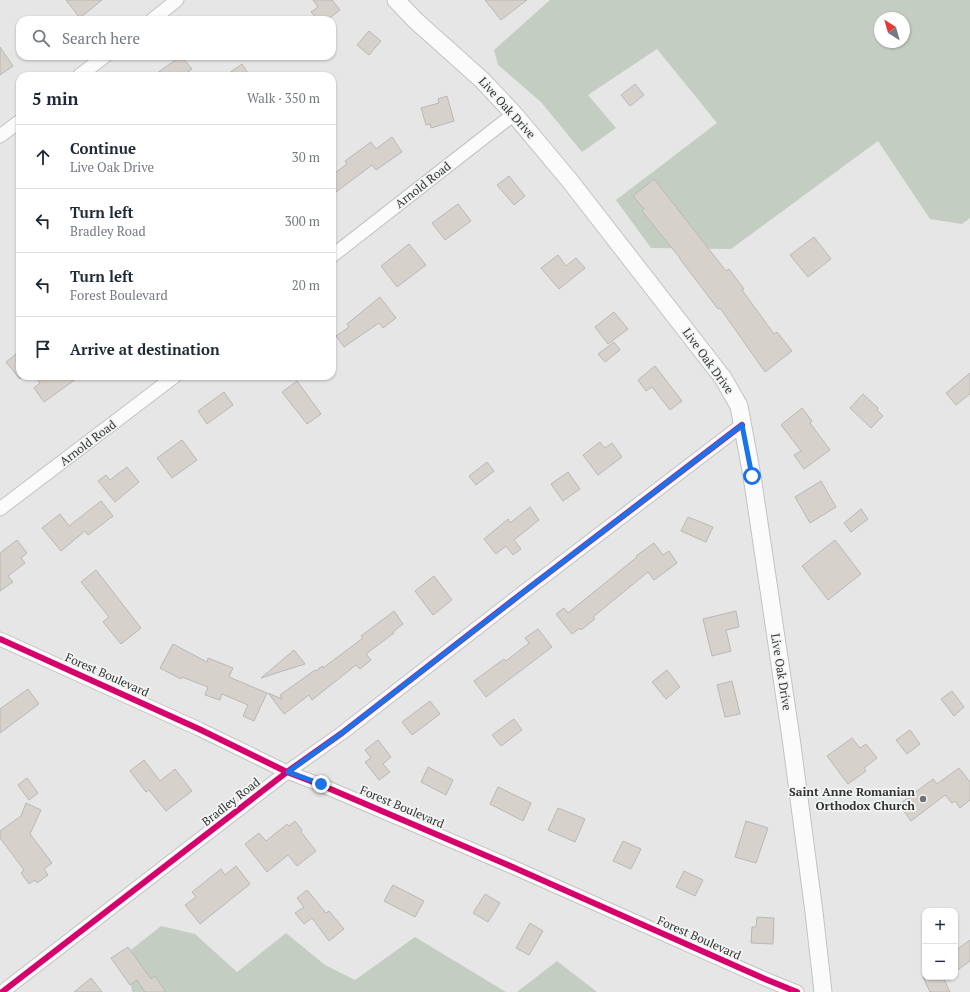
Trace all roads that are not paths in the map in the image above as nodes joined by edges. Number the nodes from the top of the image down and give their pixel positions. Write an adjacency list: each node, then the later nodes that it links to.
1 (177, 0): 3 (street)
2 (396, 0): 6 (main road, Live Oak Drive)
3 (157, 16)
4 (100, 60): 5 (street)
5 (84, 72)
6 (514, 114): 9 (street, Arnold Road); 11 (main road, Live Oak Drive)
7 (16, 124): 8 (street)
8 (0, 136)
9 (336, 253)
10 (170, 380): 12 (street, Arnold Road)
11 (742, 425): 14 (street, Bradley Road); 17 (main road, Live Oak Drive)
12 (0, 509)
13 (0, 639): 14 (street, Forest Boulevard)
14 (288, 772): 15 (street, Bradley Road); 16 (street, Forest Boulevard)
15 (2, 992)
16 (797, 992)
17 (823, 992)

